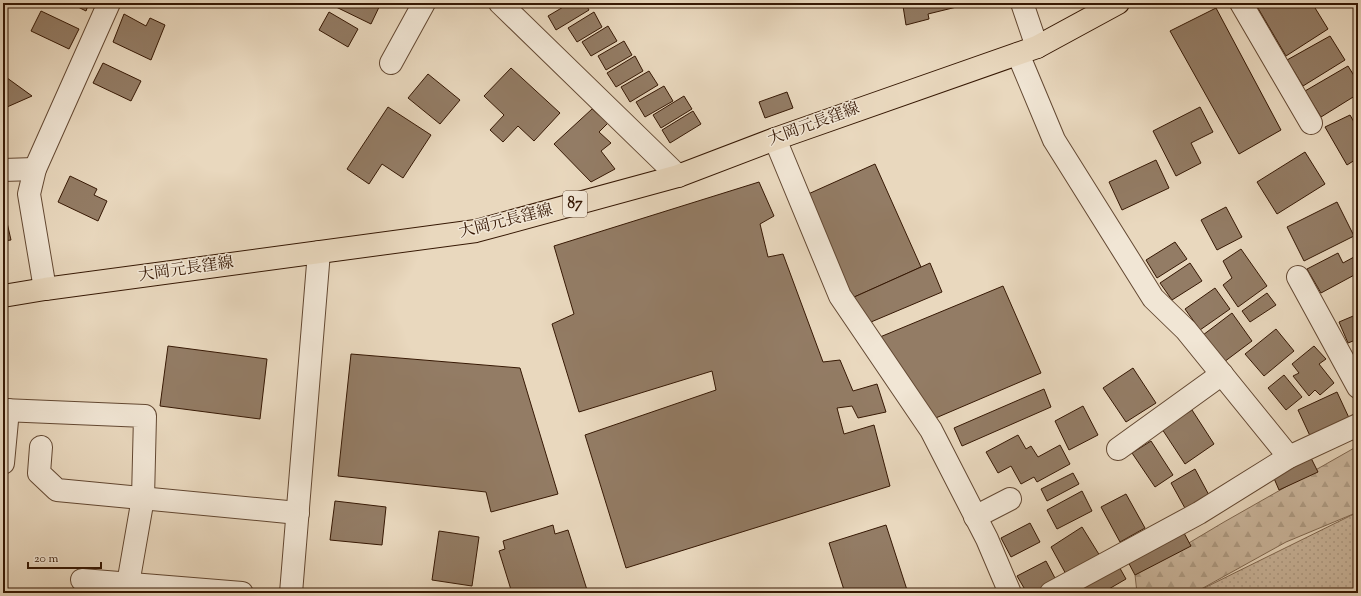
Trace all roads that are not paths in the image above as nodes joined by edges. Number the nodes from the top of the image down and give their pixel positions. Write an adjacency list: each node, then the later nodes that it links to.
1 (109, 3): 11 (street)
2 (424, 3): 8 (street)
3 (500, 3): 13 (street)
4 (1022, 3): 7 (street)
5 (1118, 3): 7 (main road, 大岡元長窪線 / 87)
6 (1240, 3): 9 (street)
7 (1028, 50): 10 (main road, 大岡元長窪線 / 87); 18 (street)
8 (391, 63)
9 (1311, 124)
10 (775, 139): 13 (main road, 大岡元長窪線 / 87); 29 (street)
11 (35, 169): 12 (street); 16 (street)
12 (3, 170)
13 (678, 176): 14 (main road, 大岡元長窪線 / 87)
14 (319, 252): 16 (main road, 大岡元長窪線 / 87); 28 (street)
15 (1298, 277): 19 (street)
16 (46, 289): 17 (main road, 大岡元長窪線 / 87)
17 (3, 296)
18 (1222, 374): 23 (street); 24 (street)
19 (1358, 387)
20 (6, 410): 25 (street); 26 (street)
21 (1358, 425): 24 (street)
22 (41, 447): 26 (street)
23 (1118, 449)
24 (1289, 457): 35 (street)
25 (3, 463)
26 (143, 498): 28 (street); 31 (street)
27 (1010, 499): 29 (street)
28 (298, 513): 33 (street)
29 (976, 517): 34 (street)
30 (82, 580): 31 (street)
31 (128, 584): 32 (street)
32 (242, 593)
33 (291, 593)
34 (1010, 593)
35 (1051, 593)

